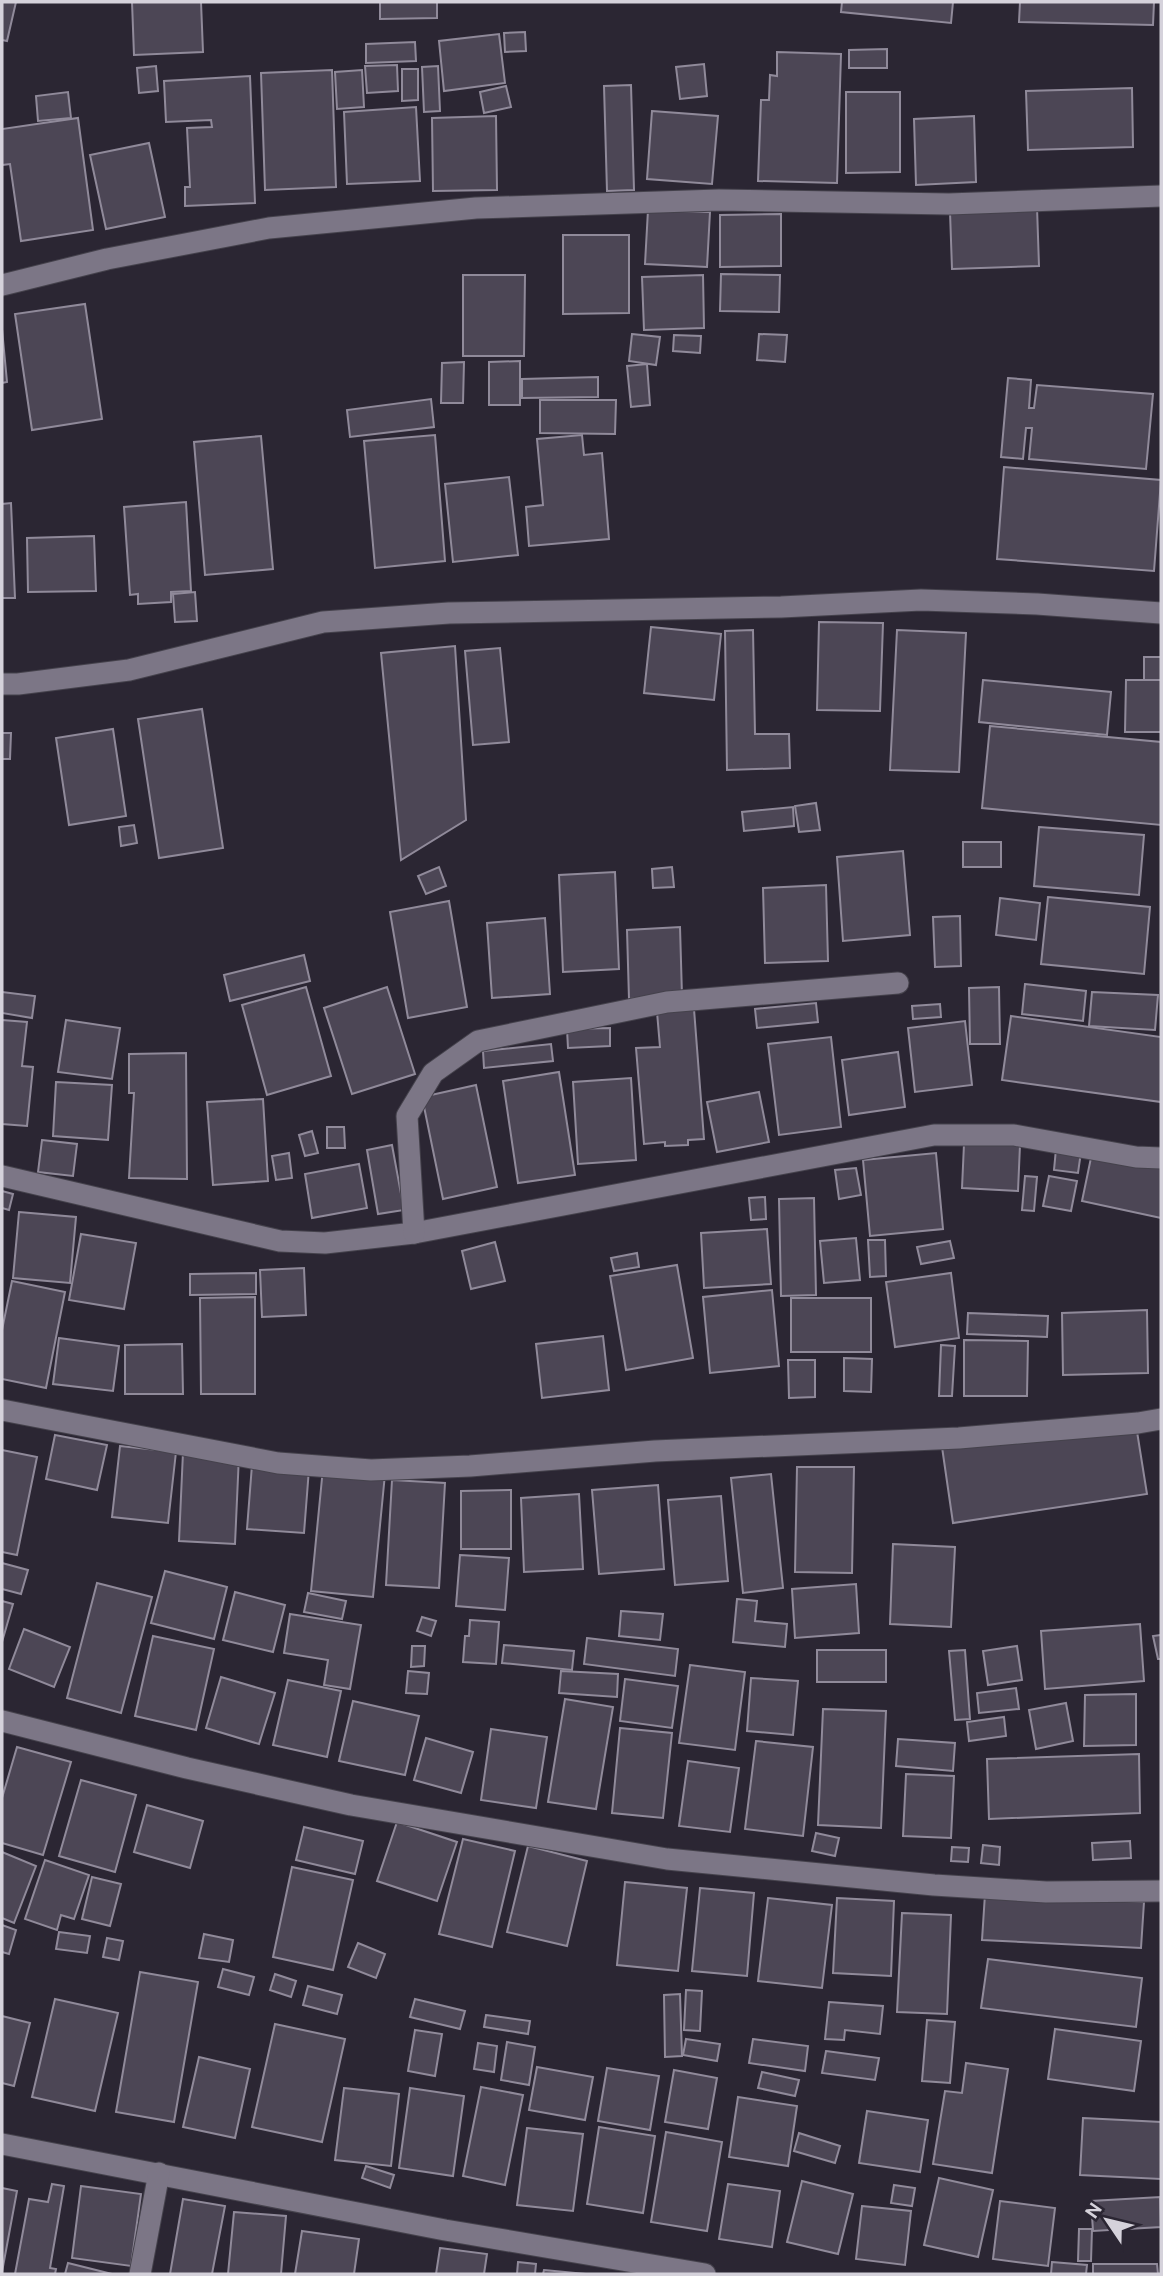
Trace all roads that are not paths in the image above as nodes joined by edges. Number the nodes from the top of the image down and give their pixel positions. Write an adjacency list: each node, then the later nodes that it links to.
1 (1161, 196): 2 (street)
2 (2, 285)
3 (1161, 613): 4 (street)
4 (2, 684)
5 (898, 983): 8 (street)
6 (1161, 1158): 8 (street)
7 (2, 1176): 8 (street)
8 (414, 1233)
9 (2, 1410): 10 (street)
10 (1161, 1419)
11 (2, 1721): 12 (street)
12 (1161, 1891)
13 (2, 2144): 14 (street)
14 (159, 2173): 15 (street); 16 (street)
15 (140, 2274)
16 (705, 2274)

